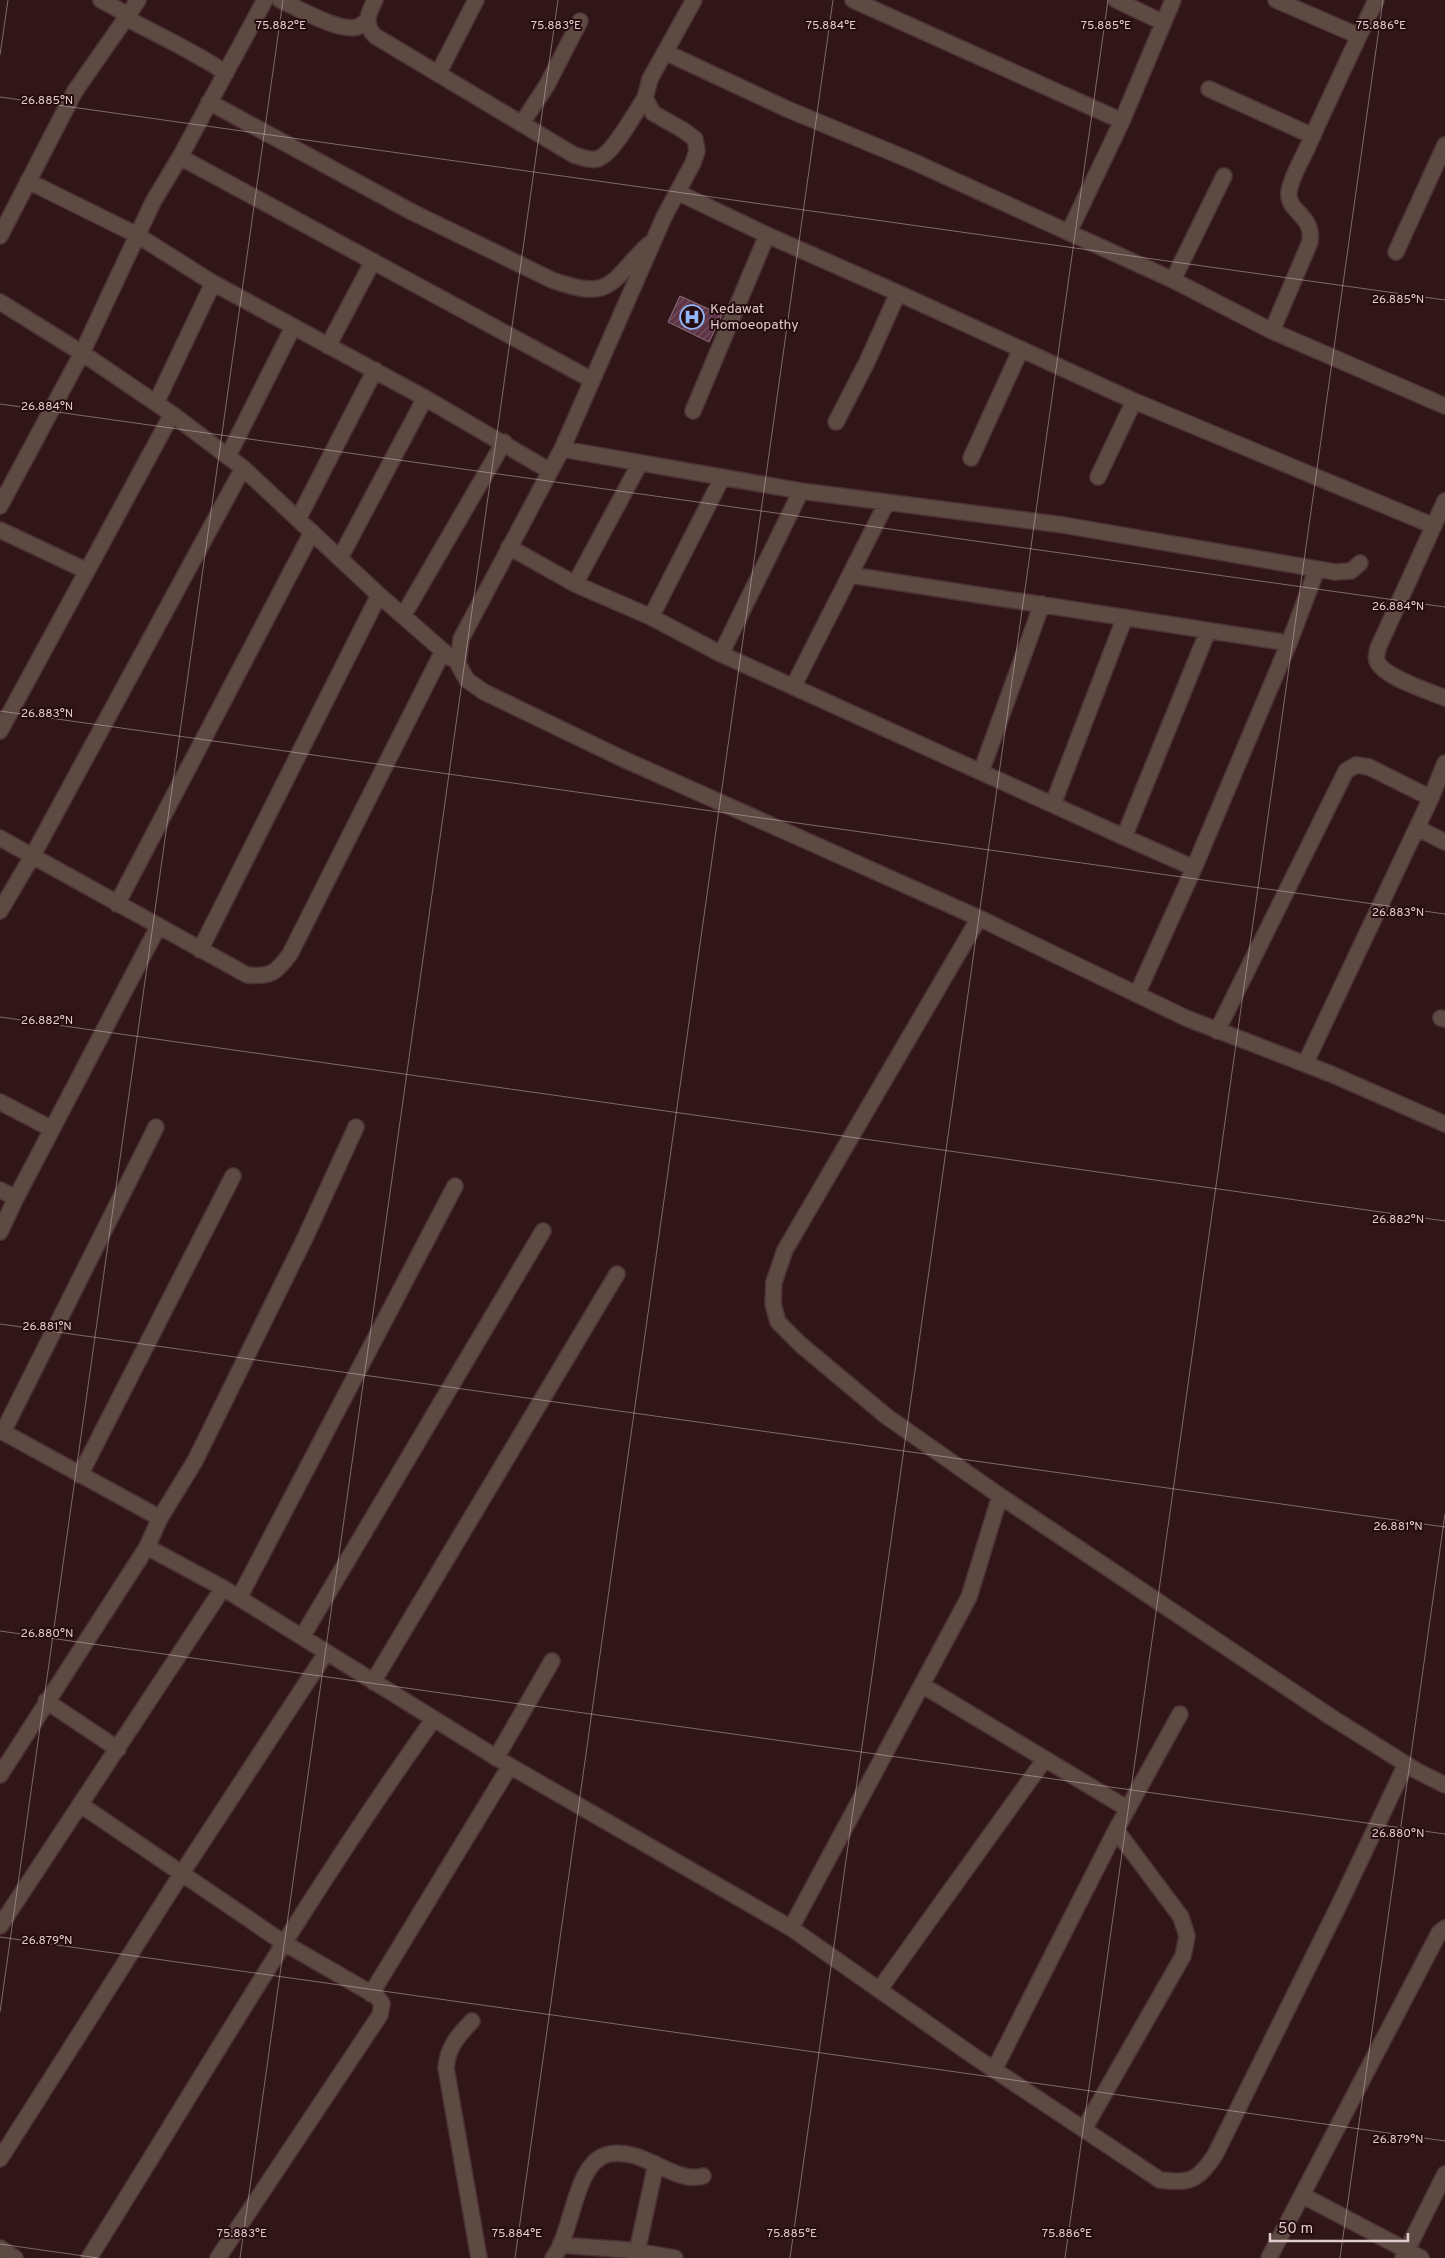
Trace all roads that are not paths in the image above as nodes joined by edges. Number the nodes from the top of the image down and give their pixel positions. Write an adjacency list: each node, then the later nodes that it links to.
1 (102, 0): 13 (street)
2 (138, 0): 13 (street)
3 (265, 0): 19 (street)
4 (280, 0): 14 (street)
5 (375, 0): 14 (street)
6 (476, 0): 20 (street)
7 (694, 0): 18 (street)
8 (853, 0): 24 (street)
9 (1116, 0): 16 (street)
10 (1172, 0): 16 (street)
11 (1276, 0): 17 (street)
12 (1376, 0): 17 (street)
13 (127, 16): 19 (street); 30 (street)
14 (367, 21): 20 (street)
15 (580, 21): 25 (street)
16 (1162, 22): 24 (street)
17 (1359, 36): 26 (street)
18 (665, 52): 22 (street); 32 (street)
19 (226, 73): 23 (street)
20 (438, 74): 25 (street)
21 (1208, 89): 26 (street)
22 (645, 98): 25 (street); 31 (street)
23 (209, 102): 28 (street); 36 (street)
24 (1122, 121): 32 (street)
25 (522, 124)
26 (1313, 136): 44 (street)
27 (1445, 145): 37 (street)
28 (180, 157): 33 (street); 38 (street)
29 (1224, 176): 39 (street)
30 (28, 181): 33 (street); 34 (street)
31 (679, 193): 35 (street); 36 (street)
32 (1069, 232): 39 (street)
33 (138, 235): 40 (street); 47 (street)
34 (0, 236)
35 (767, 236): 41 (street); 54 (street)
36 (655, 237): 49 (street)
37 (1396, 252)
38 (373, 262): 45 (street); 49 (street)
39 (1173, 280): 44 (street)
40 (213, 283): 43 (street); 52 (street)
41 (898, 292): 46 (street); 56 (street)
42 (0, 302): 47 (street)
43 (293, 327): 45 (street); 59 (street)
44 (1272, 331): 53 (street)
45 (328, 346): 48 (street)
46 (1021, 350): 51 (street); 60 (street)
47 (82, 353): 52 (street); 69 (street)
48 (375, 370): 50 (street); 70 (street)
49 (592, 380): 58 (street)
50 (425, 398): 57 (street); 75 (street)
51 (1134, 401): 65 (street); 71 (street)
52 (156, 403): 55 (street)
53 (1445, 406)
54 (693, 411)
55 (172, 414): 59 (street); 78 (street)
56 (836, 422)
57 (504, 442): 63 (street); 83 (street)
58 (562, 449): 61 (street); 63 (street)
59 (228, 456): 62 (street)
60 (971, 458)
61 (640, 463): 64 (street); 80 (street)
62 (243, 468): 70 (street); 102 (street)
63 (550, 471): 74 (street)
64 (722, 478): 66 (street); 84 (street)
65 (1098, 478)
66 (801, 491): 68 (street); 89 (street)
67 (1445, 501): 71 (street)
68 (887, 502): 77 (street); 79 (street)
69 (0, 506)
70 (298, 519): 73 (street)
71 (1434, 526): 92 (street)
72 (0, 530): 78 (street)
73 (312, 532): 75 (street); 104 (street)
74 (509, 547): 80 (street); 90 (street)
75 (340, 558): 81 (street)
76 (1360, 563): 77 (street)
77 (1317, 569): 87 (street)
78 (87, 571): 93 (street)
79 (850, 575): 82 (street); 91 (street)
80 (575, 584): 84 (street)
81 (379, 595): 83 (street); 108 (street)
82 (1042, 604): 85 (street); 94 (street)
83 (403, 616): 88 (street)
84 (651, 617): 89 (street)
85 (1126, 618): 86 (street); 97 (street)
86 (1208, 631): 87 (street); 99 (street)
87 (1289, 643): 103 (street)
88 (443, 651): 90 (street); 108 (street)
89 (721, 654): 91 (street)
90 (458, 664): 106 (street)
91 (793, 687): 94 (street)
92 (1445, 698)
93 (0, 731)
94 (981, 772): 97 (street)
95 (1443, 773): 96 (street)
96 (1431, 798): 98 (street); 110 (street)
97 (1052, 804): 99 (street)
98 (1417, 828): 101 (street); 111 (street)
99 (1124, 836): 103 (street)
100 (0, 838): 102 (street)
101 (1445, 842)
102 (32, 855): 104 (street); 105 (street)
103 (1194, 868): 109 (street)
104 (117, 904): 107 (street)
105 (0, 911)
106 (979, 918): 109 (street); 125 (street)
107 (158, 927): 108 (street); 116 (street)
108 (200, 950)
109 (1137, 994): 110 (street)
110 (1217, 1030): 111 (street)
111 (1305, 1064): 113 (street)
112 (0, 1102): 116 (street)
113 (1444, 1125)
114 (156, 1127): 124 (street)
115 (356, 1127): 126 (street)
116 (52, 1129): 120 (street)
117 (233, 1176): 124 (street)
118 (455, 1186): 129 (street)
119 (0, 1190): 120 (street)
120 (16, 1198): 122 (street)
121 (543, 1231): 130 (street)
122 (0, 1232)
123 (618, 1274): 133 (street)
124 (80, 1474): 126 (street)
125 (1000, 1496): 134 (street); 141 (street)
126 (160, 1518): 127 (street)
127 (147, 1548): 128 (street); 135 (street)
128 (223, 1588): 129 (street); 138 (street)
129 (239, 1598): 130 (street)
130 (302, 1637): 131 (street)
131 (326, 1653): 133 (street); 148 (street)
132 (552, 1662): 139 (street)
133 (372, 1682): 137 (street)
134 (922, 1685): 140 (street); 150 (street)
135 (46, 1701): 138 (street); 143 (street)
136 (1180, 1714): 146 (street)
137 (433, 1720): 139 (street); 152 (street)
138 (118, 1749): 145 (street)
139 (496, 1758): 142 (street)
140 (1044, 1759): 146 (street); 153 (street)
141 (1406, 1764): 144 (street); 157 (street)
142 (510, 1766): 150 (street); 154 (street)
143 (0, 1775)
144 (1445, 1785)
145 (81, 1805): 148 (street); 149 (street)
146 (1128, 1809): 147 (street)
147 (1116, 1830): 156 (street); 157 (street)
148 (182, 1874): 152 (street); 158 (street)
149 (0, 1926)
150 (790, 1928): 153 (street)
151 (1445, 1928): 162 (street)
152 (284, 1943): 154 (street); 168 (street)
153 (879, 1990): 156 (street)
154 (371, 1994): 169 (street)
155 (472, 2021): 170 (street)
156 (994, 2070): 157 (street)
157 (1084, 2130)
158 (0, 2160)
159 (656, 2164): 161 (street); 164 (street); 165 (street)
160 (1445, 2174): 166 (street)
161 (703, 2176)
162 (1302, 2195): 166 (street); 172 (street)
163 (0, 2248): 167 (street)
164 (556, 2251): 165 (street)
165 (637, 2252): 171 (street)
166 (1405, 2254): 173 (street)
167 (15, 2258)
168 (88, 2258)
169 (218, 2258)
170 (479, 2258)
171 (675, 2258)
172 (1270, 2258)
173 (1421, 2258)

